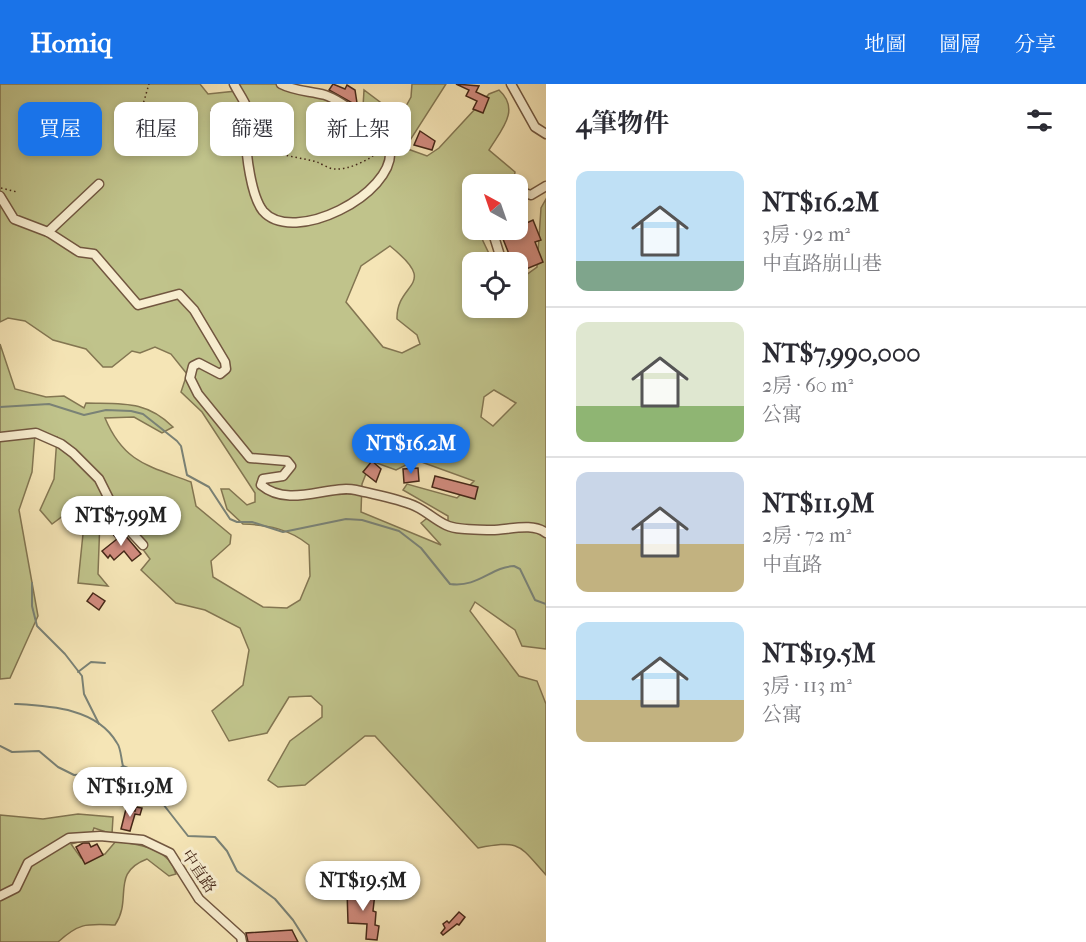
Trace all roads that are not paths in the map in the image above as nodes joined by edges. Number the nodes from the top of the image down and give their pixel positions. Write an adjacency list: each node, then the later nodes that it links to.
1 (234, 84): 2 (street)
2 (280, 84)
3 (511, 84): 4 (street)
4 (546, 134)
5 (99, 184): 9 (street)
6 (546, 186): 7 (street)
7 (528, 194)
8 (0, 196): 9 (street)
9 (48, 232): 11 (street)
10 (0, 437): 12 (street)
11 (545, 531)
12 (142, 545)
13 (0, 896): 14 (street, 中直路)
14 (242, 942)

